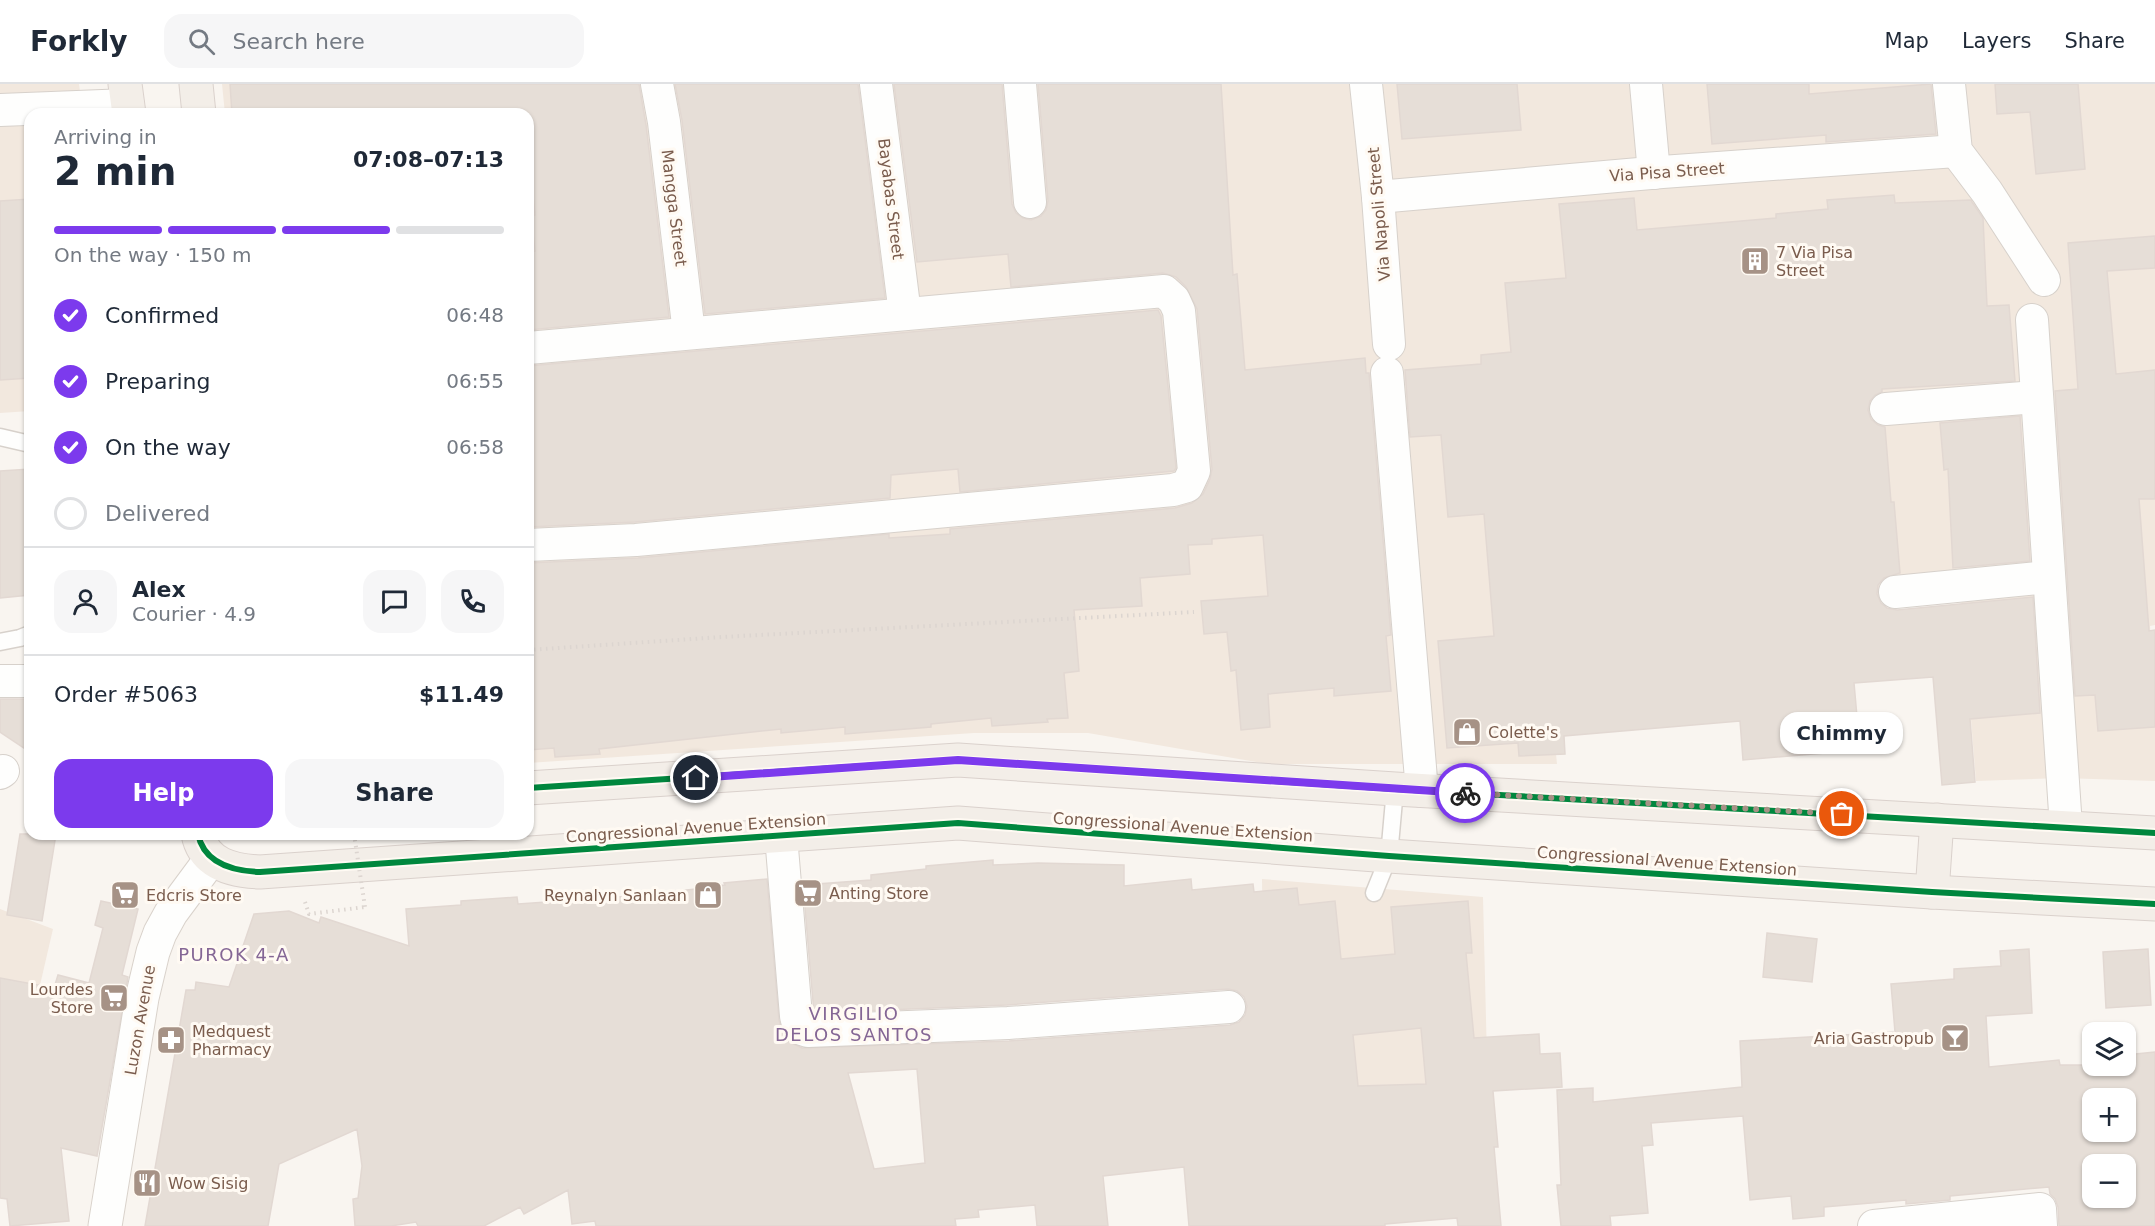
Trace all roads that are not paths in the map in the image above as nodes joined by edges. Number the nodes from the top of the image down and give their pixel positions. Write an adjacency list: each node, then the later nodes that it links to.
1 (196, 84): 11 (main road)
2 (657, 84): 20 (street, Mangga Street)
3 (876, 84): 18 (street, Bayabas Street)
4 (1020, 84): 16 (street)
5 (1366, 84): 15 (street, Via Napoli Street)
6 (1646, 84): 14 (street)
7 (1949, 84): 13 (street)
8 (127, 101): 10 (street)
9 (24, 108): 12 (street)
10 (28, 108)
11 (198, 108)
12 (0, 110)
13 (1956, 151): 14 (street, Via Pisa Street); 17 (street)
14 (1654, 173): 15 (street, Via Pisa Street)
15 (1378, 197): 34 (street, Via Napoli Street)
16 (1030, 202)
17 (2044, 279)
18 (905, 314): 20 (street); 26 (street)
19 (2032, 320): 22 (street)
20 (689, 333): 21 (street)
21 (534, 347)
22 (2036, 397): 23 (street); 27 (street)
23 (1886, 409)
24 (0, 437): 25 (lane)
25 (24, 443)
26 (534, 545)
27 (2048, 577): 28 (street); 36 (street)
28 (1895, 592)
29 (24, 636): 30 (lane)
30 (0, 642)
31 (0, 681): 32 (street)
32 (24, 681)
33 (534, 788): 34 (main road)
34 (1408, 790): 35 (main road); 40 (lane)
35 (1937, 820): 36 (main road); 41 (main road)
36 (2066, 827): 37 (main road)
37 (2155, 833)
38 (780, 836): 39 (main road, Congressional Avenue Extension); 40 (main road, Congressional Avenue Extension); 44 (street)
39 (204, 846): 46 (main road, Luzon Avenue)
40 (1389, 856): 41 (main road, Congressional Avenue Extension); 42 (lane)
41 (1932, 892): 43 (main road, Congressional Avenue Extension)
42 (1374, 893)
43 (2155, 904)
44 (1229, 1007)
45 (2040, 1218): 47 (street)
46 (105, 1226)
47 (1874, 1226)

